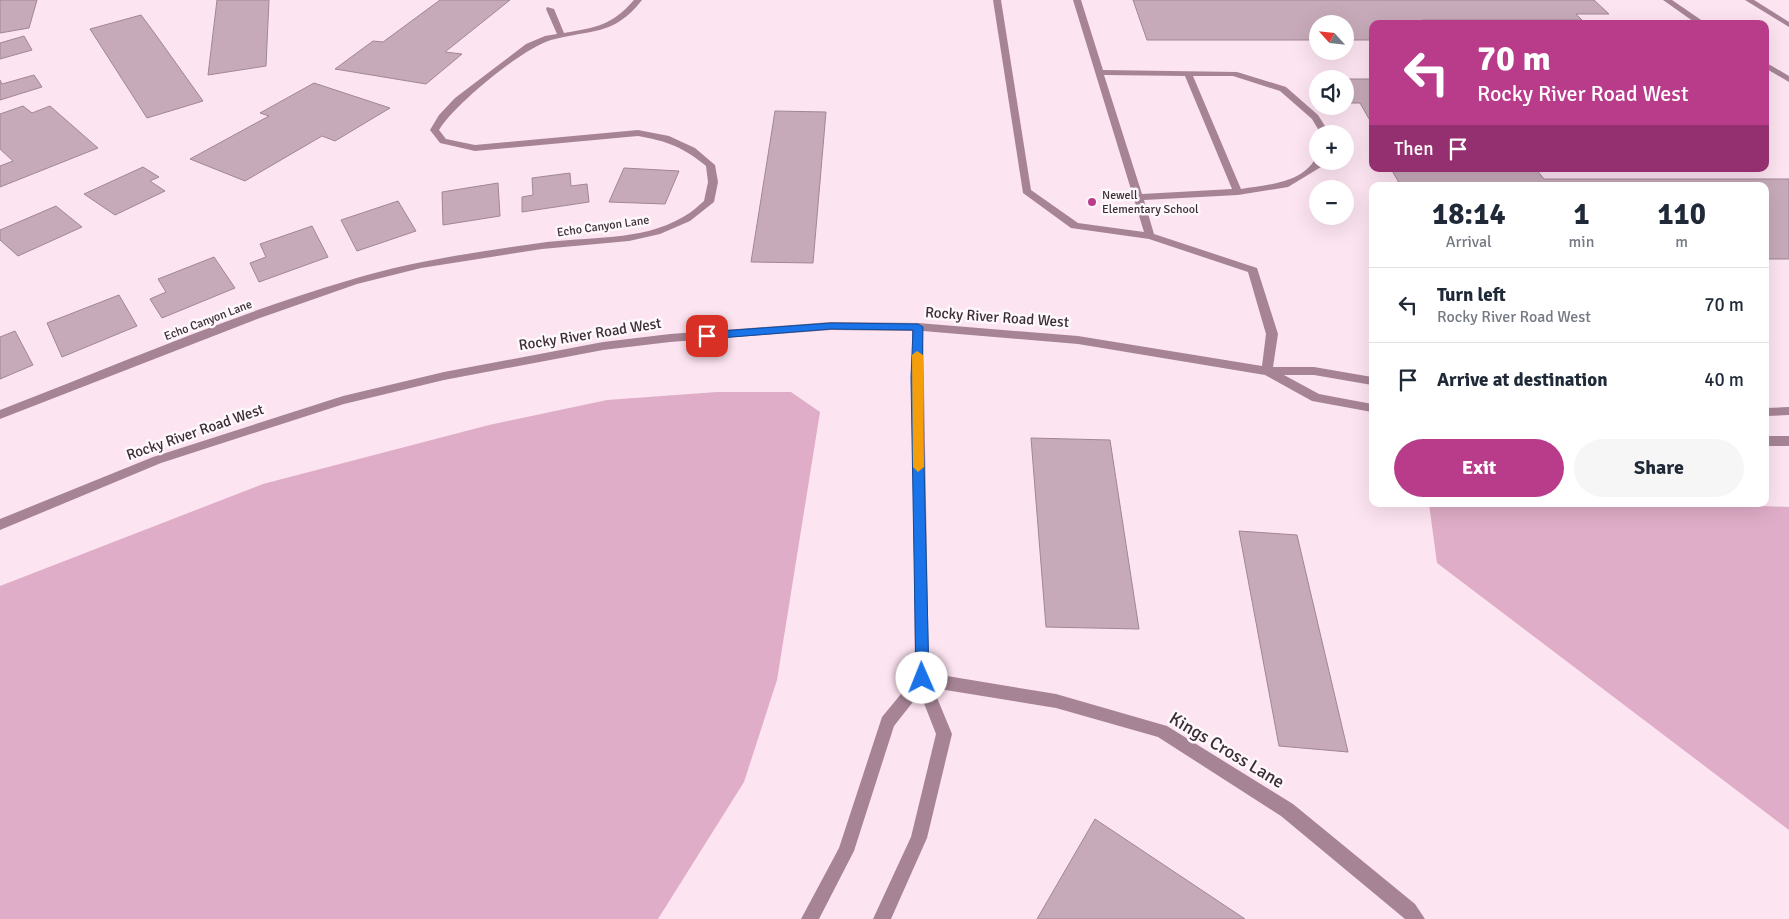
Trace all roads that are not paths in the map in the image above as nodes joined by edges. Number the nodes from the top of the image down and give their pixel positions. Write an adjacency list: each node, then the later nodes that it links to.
1 (638, 0): 9 (street, Echo Canyon Lane)
2 (996, 0): 18 (street)
3 (1077, 0): 11 (street)
4 (1667, 0): 7 (street)
5 (1749, 0): 8 (street)
6 (550, 9): 9 (street)
7 (1697, 20)
8 (1789, 25)
9 (562, 36): 25 (street, Echo Canyon Lane)
10 (1769, 67): 13 (street)
11 (1100, 72): 12 (street); 17 (street)
12 (1188, 73): 14 (street); 16 (street)
13 (1789, 80)
14 (1320, 125)
15 (1311, 170): 16 (street)
16 (1238, 192): 17 (street)
17 (1138, 197): 18 (street)
18 (1150, 236): 20 (street)
19 (918, 327): 20 (street, Rocky River Road West); 28 (street, Rocky River Road West); 29 (street)
20 (1267, 371): 21 (street, Rocky River Road West); 22 (street, Rocky River Road West)
21 (1369, 380)
22 (1369, 407)
23 (1789, 411): 24 (street)
24 (1769, 412)
25 (0, 414)
26 (1769, 441): 27 (street)
27 (1789, 441)
28 (0, 525)
29 (922, 678): 30 (street); 31 (street); 32 (street, Kings Cross Lane)
30 (810, 919)
31 (882, 919)
32 (1416, 919)

